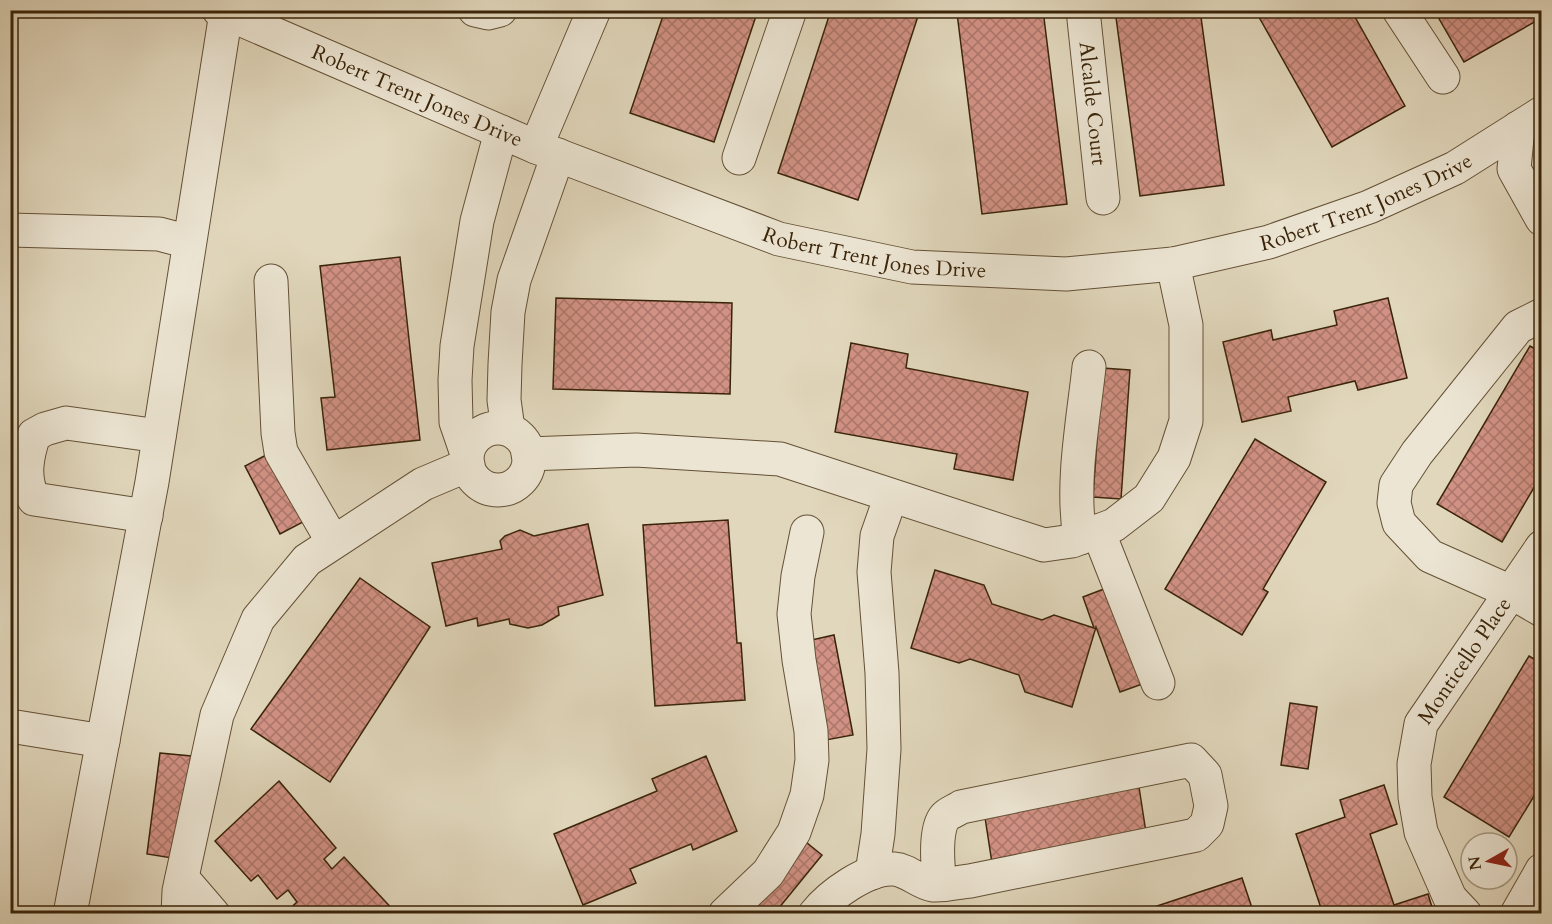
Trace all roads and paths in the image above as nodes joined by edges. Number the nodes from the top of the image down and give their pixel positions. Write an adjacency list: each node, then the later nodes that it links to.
1 (475, 10): 2 (street)
2 (500, 10)
3 (594, 10): 11 (street)
4 (790, 10): 13 (street)
5 (1083, 10): 14 (street, Alcalde Court)
6 (1399, 10): 8 (street)
7 (223, 12): 10 (street, Robert Trent Jones Drive); 17 (street)
8 (1443, 77)
9 (1530, 121): 12 (street); 15 (street); 18 (street, Robert Trent Jones Drive)
10 (501, 132): 11 (street, Robert Trent Jones Drive); 24 (street)
11 (547, 151): 18 (street, Robert Trent Jones Drive); 23 (street)
12 (1542, 151)
13 (739, 158)
14 (1103, 198)
15 (1542, 219)
16 (10, 231): 17 (street)
17 (189, 242): 22 (street)
18 (1173, 264): 28 (street)
19 (271, 281): 29 (street)
20 (1542, 315): 31 (street)
21 (1089, 367): 28 (street)
22 (159, 436): 26 (street); 26 (street)
23 (518, 441): 24 (street); 24 (street); 25 (street)
24 (467, 459): 29 (street)
25 (891, 496): 28 (street); 37 (street)
26 (146, 516): 35 (street)
27 (807, 532): 43 (street)
28 (1089, 534): 33 (street)
29 (333, 542): 38 (street)
30 (1542, 547): 31 (street, Monticello Place)
31 (1511, 592): 32 (street); 45 (street, Monticello Place)
32 (1542, 610)
33 (1158, 683)
34 (10, 726): 35 (street)
35 (103, 741): 40 (street)
36 (1542, 870): 46 (street)
37 (872, 873): 39 (street); 44 (street)
38 (182, 878): 41 (street); 42 (street)
39 (940, 884): 39 (street)
40 (70, 914)
41 (178, 914)
42 (213, 914)
43 (725, 914)
44 (815, 914)
45 (1465, 914)
46 (1517, 914)

